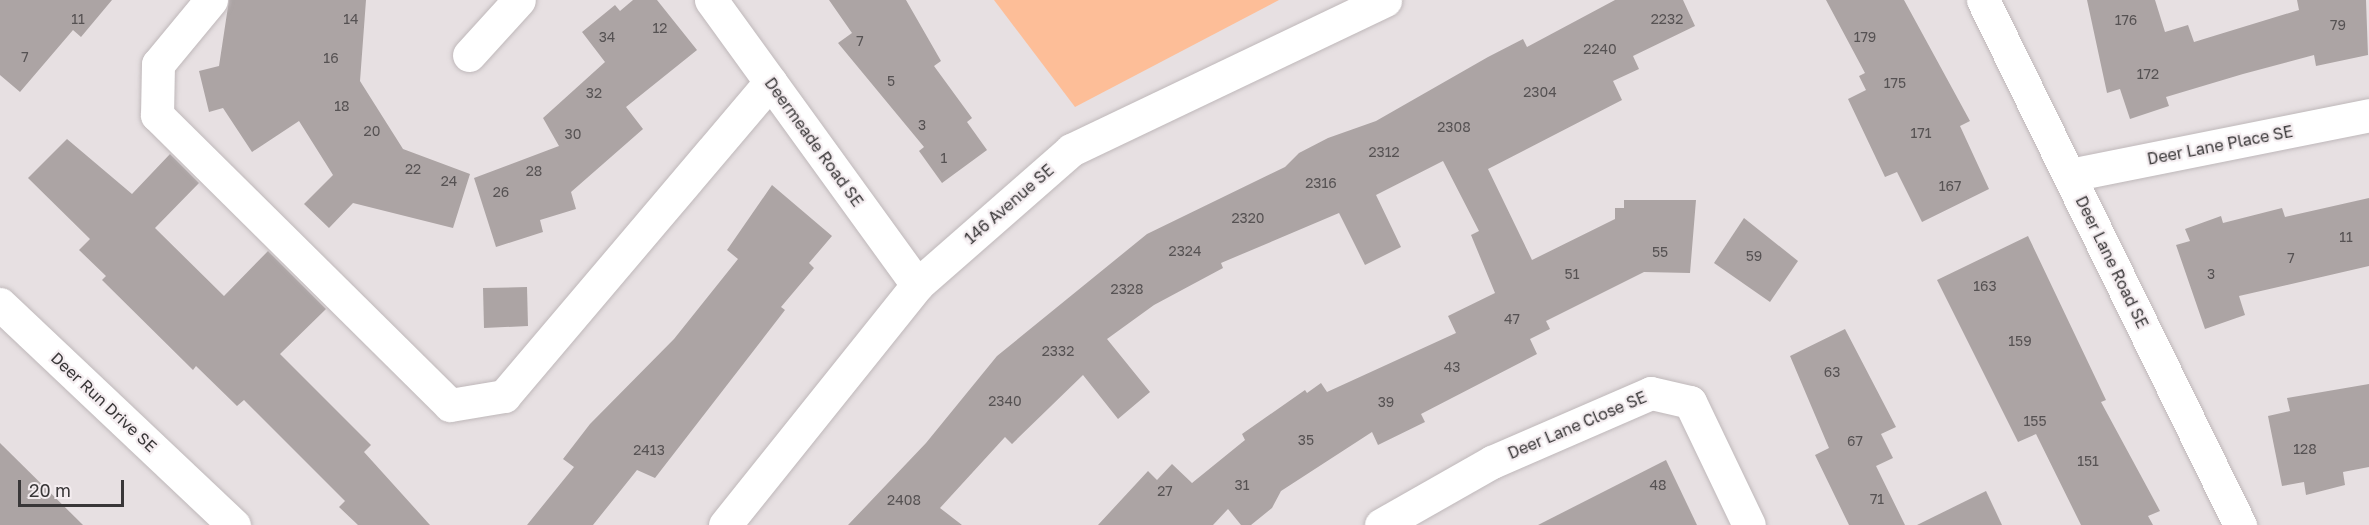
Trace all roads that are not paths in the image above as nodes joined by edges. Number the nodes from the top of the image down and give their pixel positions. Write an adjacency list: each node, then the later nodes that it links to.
1 (211, 0): 7 (street)
2 (519, 0): 6 (street)
3 (711, 0): 7 (street, Deermeade Road SE)
4 (1385, 0): 10 (street, 146 Avenue SE)
5 (1983, 0): 9 (street, Deer Lane Road SE)
6 (469, 55)
7 (770, 82): 10 (street, Deermeade Road SE)
8 (2369, 115): 9 (street, Deer Lane Place SE)
9 (2070, 175): 16 (street, Deer Lane Road SE)
10 (917, 285): 13 (street, 146 Avenue SE)
11 (0, 304): 12 (street, Deer Run Drive SE)
12 (234, 525)
13 (724, 525)
14 (1381, 525): 15 (street, Deer Lane Close SE)
15 (1749, 525)
16 (2240, 525)

